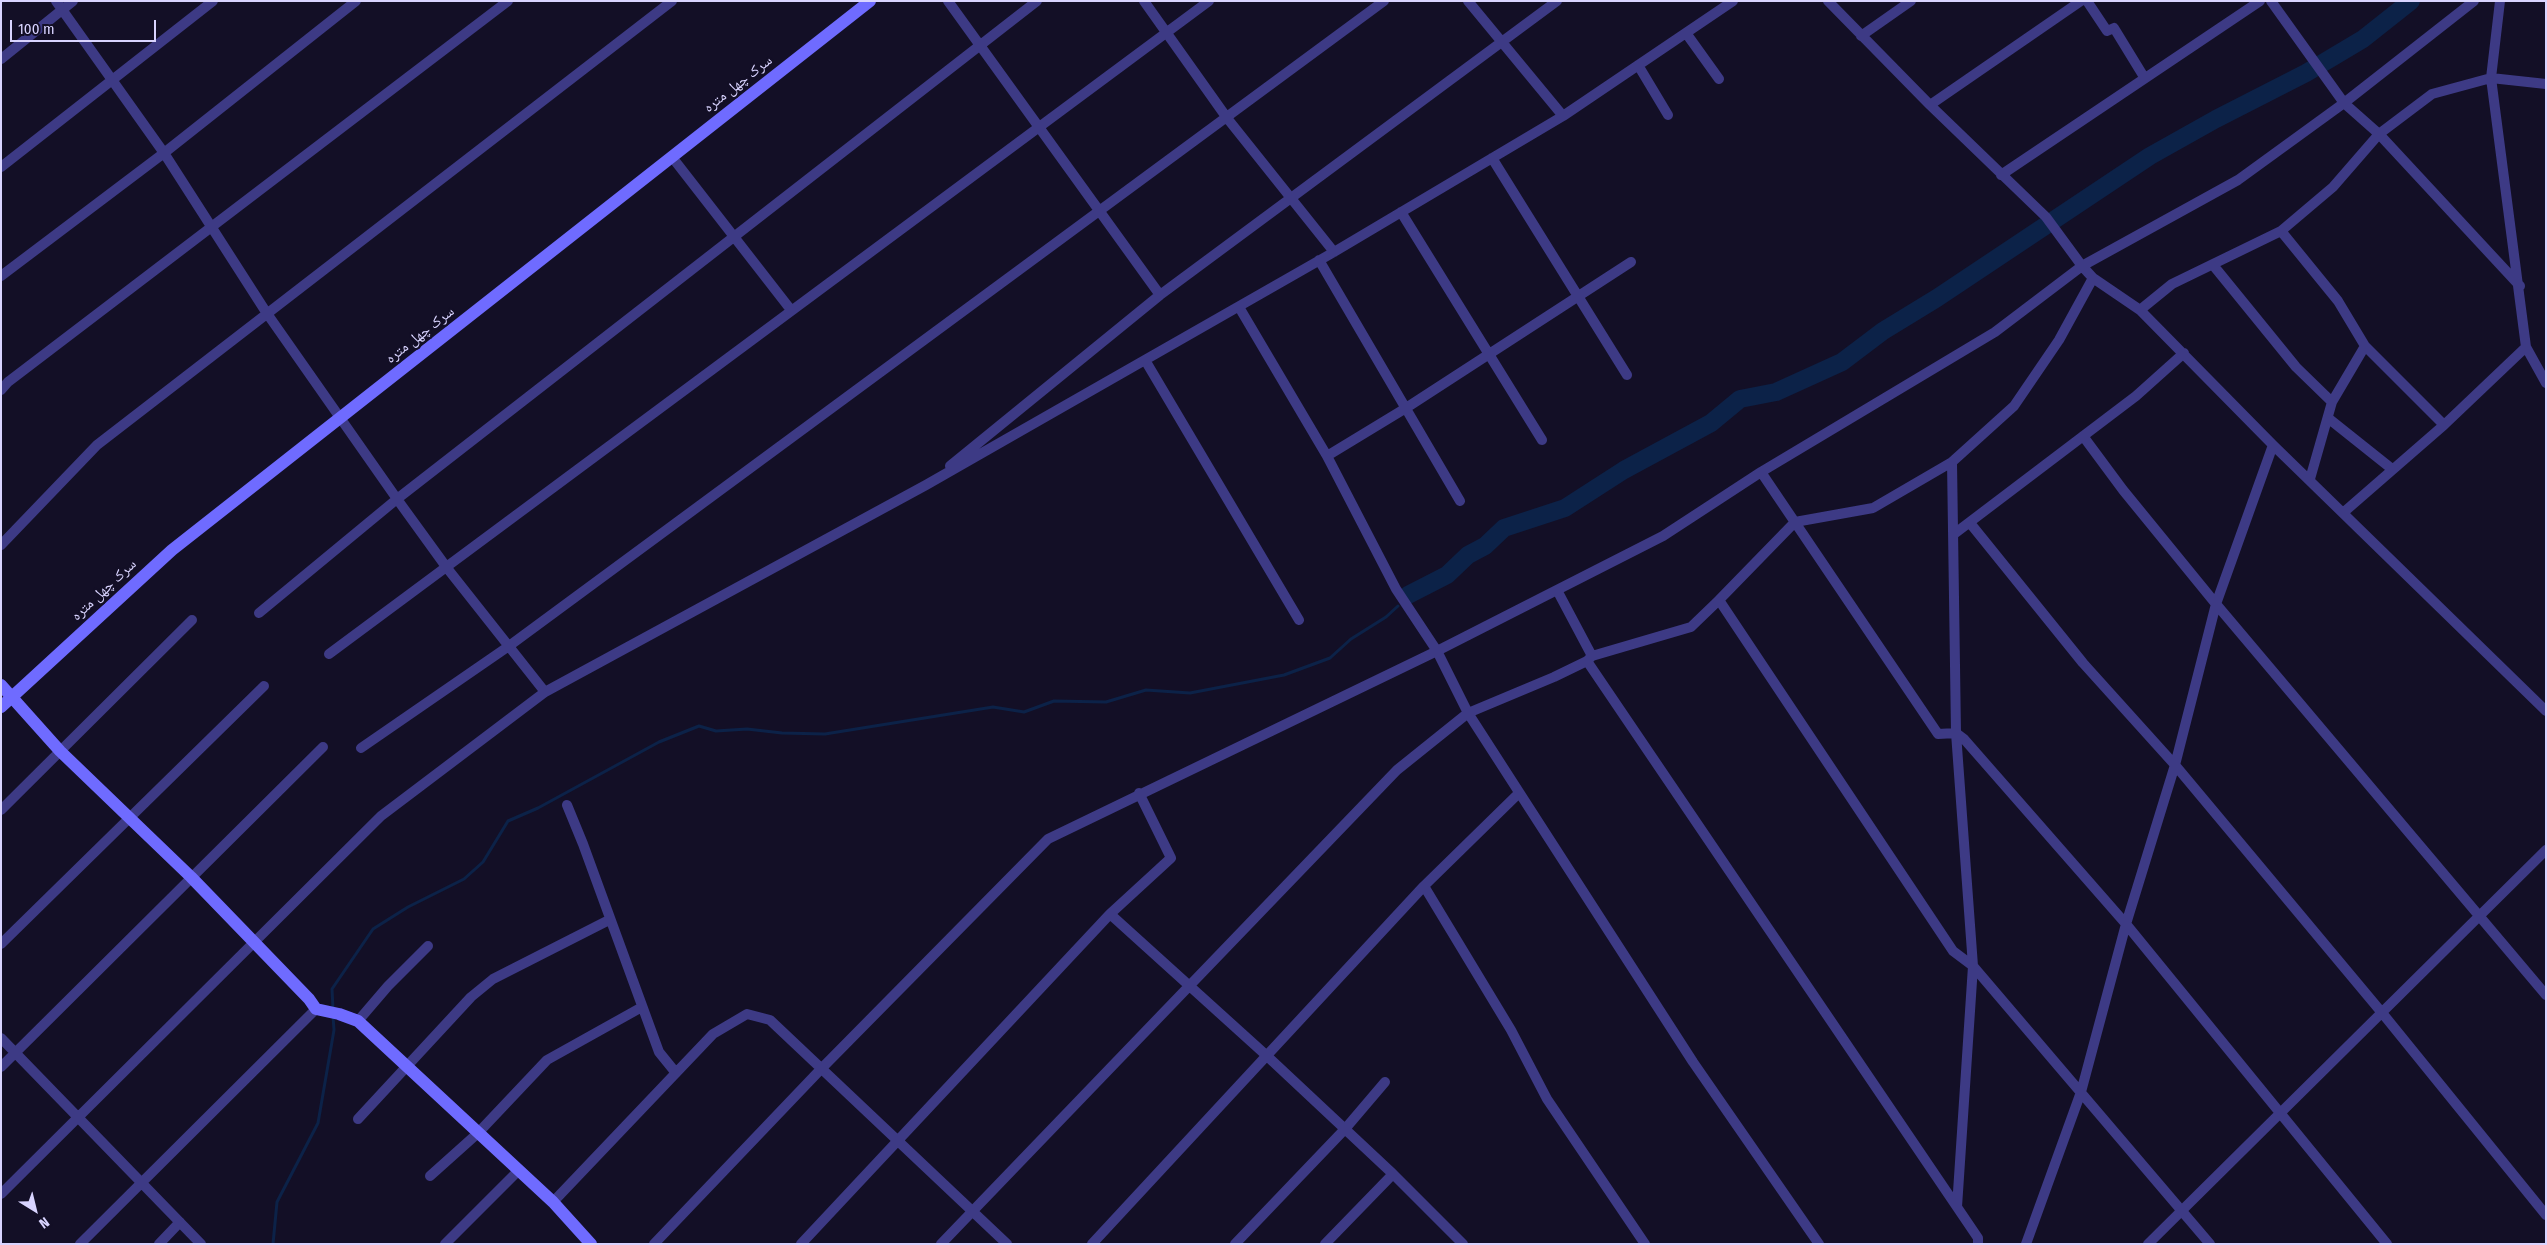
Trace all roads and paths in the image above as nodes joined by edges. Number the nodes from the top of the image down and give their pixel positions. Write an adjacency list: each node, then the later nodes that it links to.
1 (73, 1): 23 (street)
2 (212, 1): 33 (street)
3 (356, 1): 43 (street)
4 (508, 1): 51 (street)
5 (672, 1): 67 (street)
6 (948, 1): 28 (street)
7 (1038, 1): 28 (street)
8 (1144, 1): 24 (street)
9 (1209, 1): 24 (street)
10 (1384, 1): 40 (street)
11 (1468, 1): 27 (street)
12 (1557, 1): 27 (street)
13 (1733, 1): 25 (street)
14 (1828, 1): 26 (street)
15 (1911, 1): 26 (street)
16 (2081, 1): 37 (street)
17 (2087, 1): 31 (street)
18 (2260, 1): 31 (street)
19 (2271, 1): 36 (street)
20 (2474, 1): 36 (street)
21 (2500, 1): 32 (street)
22 (862, 3): 44 (street, سرک چهل متره)
23 (59, 6): 29 (street); 33 (street)
24 (1166, 32): 40 (street); 41 (street)
25 (1686, 33): 30 (street); 34 (street)
26 (1860, 36): 37 (street)
27 (1502, 42): 39 (street); 48 (street)
28 (981, 45): 41 (street); 53 (street)
29 (1, 59)
30 (1638, 65): 38 (street); 39 (street)
31 (2144, 77): 47 (street)
32 (2490, 78): 35 (street); 42 (street); 61 (street)
33 (111, 79): 43 (street); 46 (street)
34 (1719, 79)
35 (2546, 84)
36 (2344, 103): 42 (street); 58 (street)
37 (1930, 105): 47 (street)
38 (1668, 115)
39 (1563, 116): 45 (street)
40 (1227, 118): 48 (street); 49 (street)
41 (1039, 127): 49 (street); 65 (street)
42 (2379, 134): 52 (street); 61 (street)
43 (164, 153): 51 (street); 59 (street)
44 (672, 158): 53 (street); 78 (street, سرک چهل متره)
45 (1492, 158): 50 (street); 63 (street)
46 (1, 167)
47 (2001, 175): 58 (street)
48 (1291, 198): 54 (street); 62 (street)
49 (1099, 210): 62 (street); 104 (street)
50 (1401, 212): 54 (street); 71 (street)
51 (211, 229): 67 (street); 75 (street)
52 (2281, 231): 57 (street); 68 (street)
53 (735, 236): 65 (street); 90 (street)
54 (1334, 252): 55 (street)
55 (1319, 260): 64 (street); 77 (street)
56 (1631, 262): 63 (street)
57 (2214, 265): 66 (street); 76 (street)
58 (2082, 266): 60 (street); 87 (street)
59 (1, 276)
60 (2093, 278): 66 (street); 85 (street)
61 (2520, 286): 69 (street)
62 (1160, 295): 89 (street)
63 (1577, 297): 71 (street); 73 (street)
64 (1239, 306): 72 (street); 84 (street)
65 (791, 310): 97 (street)
66 (2140, 310): 70 (street)
67 (266, 312): 78 (street); 96 (street)
68 (2365, 346): 76 (street); 80 (street)
69 (2526, 347): 74 (street); 80 (street)
70 (2184, 353): 81 (street); 83 (street)
71 (1489, 354): 77 (street); 82 (street)
72 (1145, 360): 89 (street); 103 (street)
73 (1627, 375)
74 (2546, 383)
75 (1, 390)
76 (2332, 402): 79 (street)
77 (1406, 408): 84 (street); 91 (street)
78 (341, 418): 90 (street); 111 (street, سرک چهل متره)
79 (2328, 418): 86 (street); 88 (street)
80 (2444, 425): 86 (street)
81 (2083, 436): 94 (street); 100 (street)
82 (1542, 440)
83 (2273, 445): 88 (street); 100 (street)
84 (1327, 456): 105 (street)
85 (1952, 462): 93 (street); 95 (street)
86 (2392, 470): 92 (street)
87 (1760, 472): 93 (street); 98 (street)
88 (2310, 479): 92 (street)
89 (926, 485): 110 (street)
90 (398, 499): 97 (street); 101 (street)
91 (1460, 501)
92 (2344, 512): 113 (street)
93 (1795, 522): 99 (street); 115 (street)
94 (1970, 523): 95 (street); 119 (street)
95 (1954, 534): 115 (street)
96 (1, 545)
97 (446, 568): 104 (street); 106 (street)
98 (1558, 592): 105 (street); 107 (street)
99 (1718, 600): 107 (street); 135 (street)
100 (2216, 604): 119 (street); 129 (street)
101 (259, 613)
102 (192, 620): 118 (street)
103 (1300, 620)
104 (509, 646): 110 (street); 117 (street)
105 (1437, 651): 114 (street); 120 (street)
106 (329, 654)
107 (1589, 658): 114 (street); 163 (street)
108 (1, 685): 111 (street)
109 (264, 686): 124 (street)
110 (545, 692): 132 (street)
111 (12, 696): 112 (street, سرک چهل متره); 118 (street)
112 (1, 707)
113 (2546, 711)
114 (1468, 713): 121 (street); 136 (street)
115 (1956, 733): 131 (street); 135 (street)
116 (323, 747): 126 (street)
117 (361, 748)
118 (60, 751): 123 (street); 124 (street)
119 (2175, 765): 131 (street); 140 (street)
120 (1139, 793): 128 (street); 147 (street)
121 (1518, 794): 127 (street); 183 (street)
122 (567, 806): 130 (street)
123 (1, 810)
124 (130, 817): 126 (street); 133 (street)
125 (2546, 850): 129 (street)
126 (191, 877): 132 (street); 143 (street)
127 (1424, 886): 144 (street); 182 (street)
128 (1110, 914): 136 (street); 156 (street)
129 (2480, 916): 137 (street); 140 (street)
130 (609, 920): 138 (street); 146 (street)
131 (2126, 924): 150 (street); 151 (street)
132 (253, 942): 139 (street); 152 (street)
133 (1, 944)
134 (428, 946): 141 (street)
135 (1973, 966): 150 (street); 163 (street)
136 (1190, 985): 144 (street); 165 (street)
137 (2546, 995)
138 (642, 1007): 148 (street); 155 (street)
139 (327, 1011): 141 (street); 160 (street)
140 (2382, 1014): 151 (street); 166 (street)
141 (358, 1021): 146 (street)
142 (1, 1038): 143 (street)
143 (16, 1052): 145 (street); 152 (street)
144 (1267, 1056): 154 (street); 178 (street)
145 (1, 1067)
146 (407, 1067): 153 (street); 155 (street)
147 (821, 1070): 148 (street); 156 (street); 174 (street)
148 (676, 1073): 162 (street)
149 (1385, 1082): 154 (street)
150 (2081, 1092): 164 (street); 168 (street)
151 (2282, 1113): 164 (street); 187 (street)
152 (78, 1116): 160 (street); 161 (street)
153 (358, 1119)
154 (1345, 1129): 158 (street); 179 (street)
155 (478, 1133): 157 (street); 159 (street)
156 (898, 1140): 165 (street); 175 (street)
157 (518, 1171): 162 (street); 172 (street)
158 (1393, 1174): 180 (street); 181 (street)
159 (430, 1176)
160 (141, 1182): 167 (street); 169 (street)
161 (1, 1194)
162 (553, 1202): 173 (street)
163 (1957, 1207): 184 (street)
164 (2182, 1210): 185 (street); 186 (street)
165 (972, 1211): 176 (street); 177 (street)
166 (2546, 1215)
167 (180, 1222): 170 (street); 171 (street)
168 (2027, 1243)
169 (80, 1244)
170 (159, 1244)
171 (201, 1244)
172 (445, 1244)
173 (591, 1244)
174 (654, 1244)
175 (801, 1244)
176 (941, 1244)
177 (1007, 1244)
178 (1092, 1244)
179 (1235, 1244)
180 (1325, 1244)
181 (1463, 1244)
182 (1645, 1244)
183 (1819, 1244)
184 (1978, 1244)
185 (2148, 1244)
186 (2210, 1244)
187 (2387, 1244)

